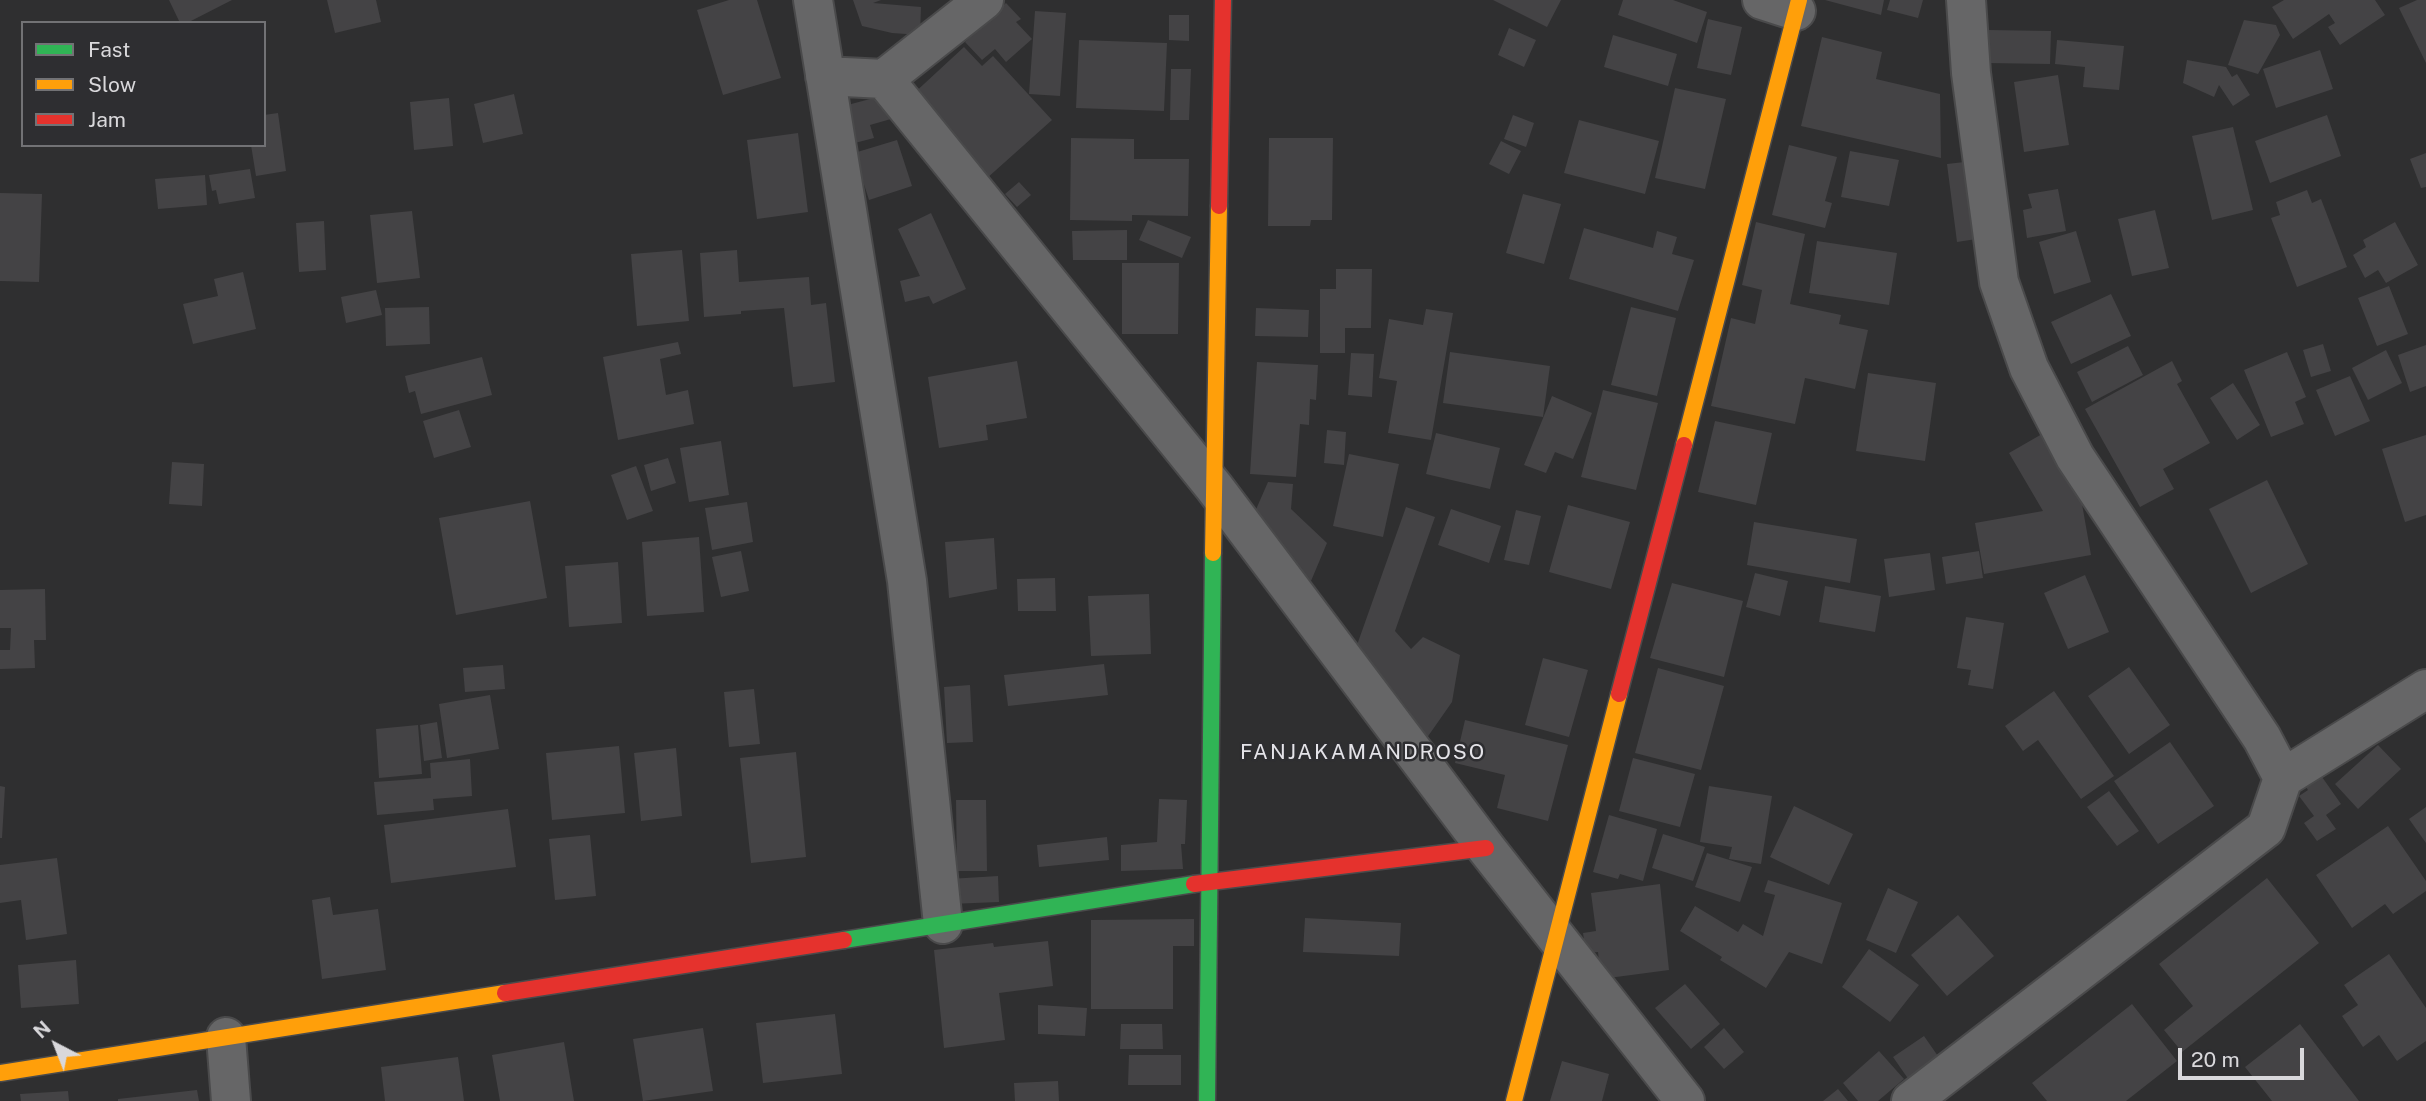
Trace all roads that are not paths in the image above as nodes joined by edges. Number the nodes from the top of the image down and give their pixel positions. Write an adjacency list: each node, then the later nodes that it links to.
1 (813, 0): 6 (street)
2 (984, 0): 7 (street)
3 (1223, 0): 8 (main road)
4 (1966, 0): 10 (street)
5 (1786, 4): 14 (main road)
6 (825, 76): 7 (street); 13 (street)
7 (884, 79): 8 (street)
8 (1214, 486): 11 (street); 12 (main road)
9 (2426, 689): 10 (street)
10 (2283, 778): 21 (street)
11 (1486, 848): 12 (main road); 14 (street)
12 (1209, 882): 13 (main road); 18 (main road)
13 (943, 924): 15 (main road)
14 (1556, 934): 19 (main road); 20 (street)
15 (226, 1037): 16 (main road); 17 (street)
16 (0, 1073)
17 (231, 1101)
18 (1207, 1101)
19 (1514, 1101)
20 (1685, 1101)
21 (1911, 1101)

